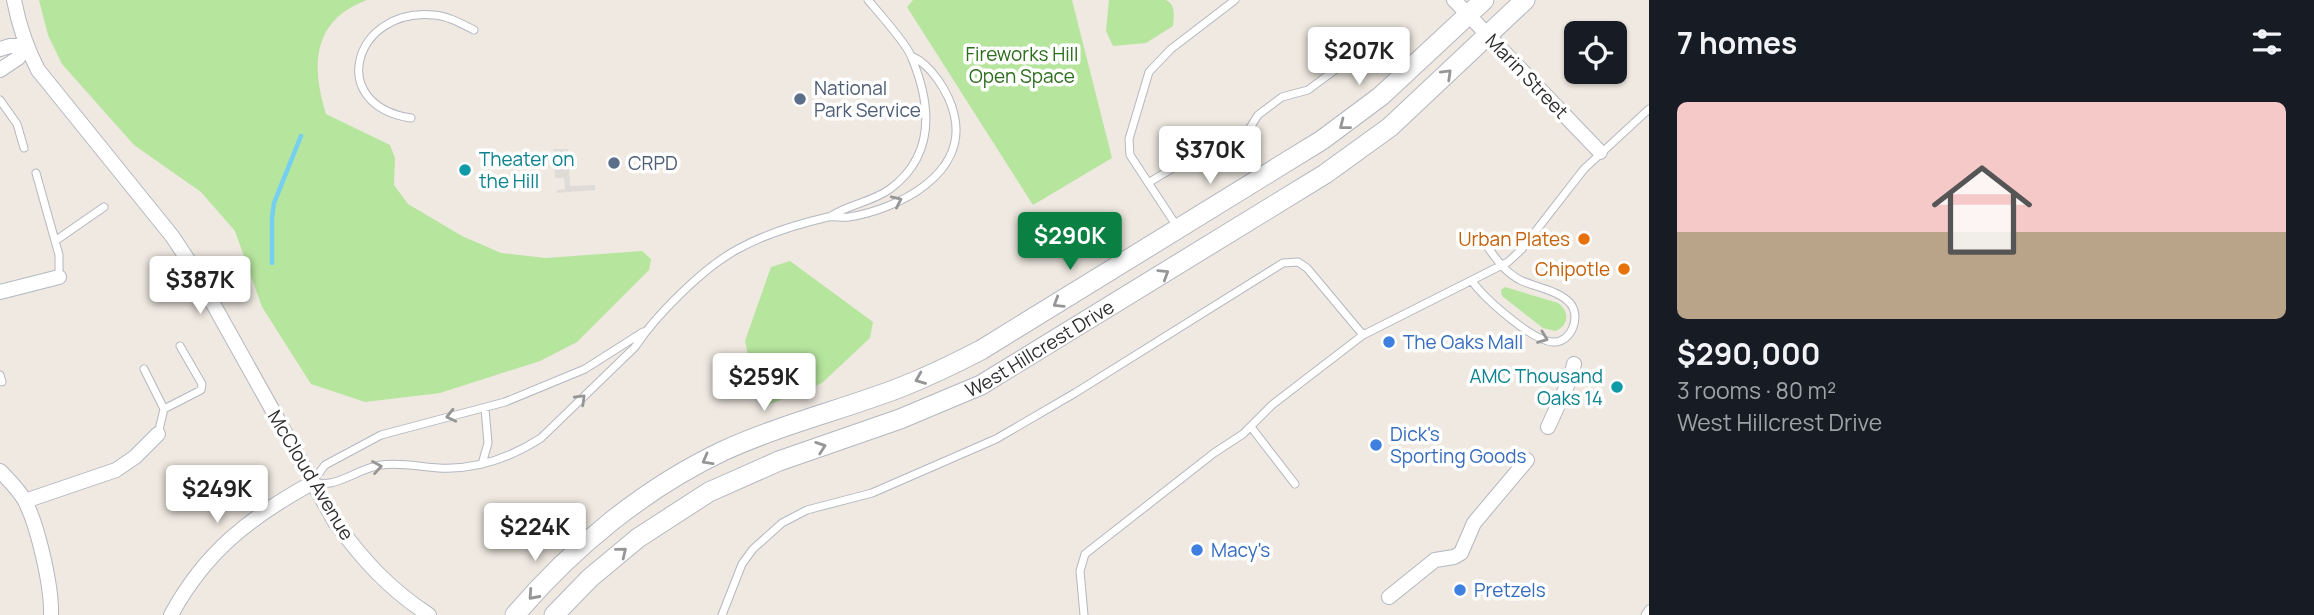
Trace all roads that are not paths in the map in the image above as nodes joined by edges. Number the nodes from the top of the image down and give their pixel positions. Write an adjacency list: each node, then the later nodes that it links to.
1 (14, 0): 10 (street, McCloud Avenue)
2 (868, 0): 12 (lane)
3 (1235, 0): 21 (lane)
4 (1454, 0): 7 (street, Marin Street)
5 (1484, 0): 7 (main road, West Hillcrest Drive)
6 (1525, 0): 9 (main road, West Hillcrest Drive)
7 (1468, 15): 9 (street, Marin Street); 24 (main road, West Hillcrest Drive, one-way to 24)
8 (474, 30): 17 (lane)
9 (1487, 35): 19 (street, Marin Street); 53 (main road, West Hillcrest Drive, one-way to 9)
10 (26, 46): 11 (street); 14 (street); 44 (street, McCloud Avenue)
11 (0, 49)
12 (911, 56): 23 (lane); 23 (lane, one-way to 12)
13 (1347, 61): 21 (lane)
14 (0, 69)
15 (0, 100): 18 (lane)
16 (1649, 109): 19 (lane)
17 (411, 118)
18 (24, 148)
19 (1600, 152): 27 (lane)
20 (36, 173): 26 (lane)
21 (1148, 183): 24 (lane)
22 (104, 207): 26 (lane)
23 (831, 216): 31 (lane)
24 (1179, 229): 52 (main road, West Hillcrest Drive, one-way to 52)
25 (1480, 237): 27 (lane)
26 (55, 241): 28 (lane)
27 (1500, 266): 29 (lane); 29 (lane, one-way to 27)
28 (60, 276): 30 (street)
29 (1472, 281): 32 (lane)
30 (0, 292)
31 (646, 330): 37 (lane); 42 (lane, one-way to 31)
32 (1363, 335): 38 (lane); 54 (lane)
33 (180, 346): 36 (lane)
34 (1574, 363): 39 (street)
35 (144, 369): 36 (lane)
36 (164, 409): 40 (lane)
37 (485, 409): 42 (lane); 44 (lane, one-way to 44)
38 (1251, 427): 45 (lane); 55 (lane)
39 (1548, 427)
40 (158, 434): 46 (street)
41 (1527, 460): 47 (street)
42 (482, 464): 44 (lane, one-way to 42)
43 (0, 471): 46 (street)
44 (312, 483): 50 (street); 51 (street, McCloud Avenue)
45 (1294, 484)
46 (25, 501): 49 (street)
47 (1389, 597)
48 (1649, 609): 56 (lane)
49 (51, 615)
50 (171, 615)
51 (429, 615)
52 (516, 615)
53 (554, 615)
54 (722, 615)
55 (1084, 615)
56 (1645, 615)

